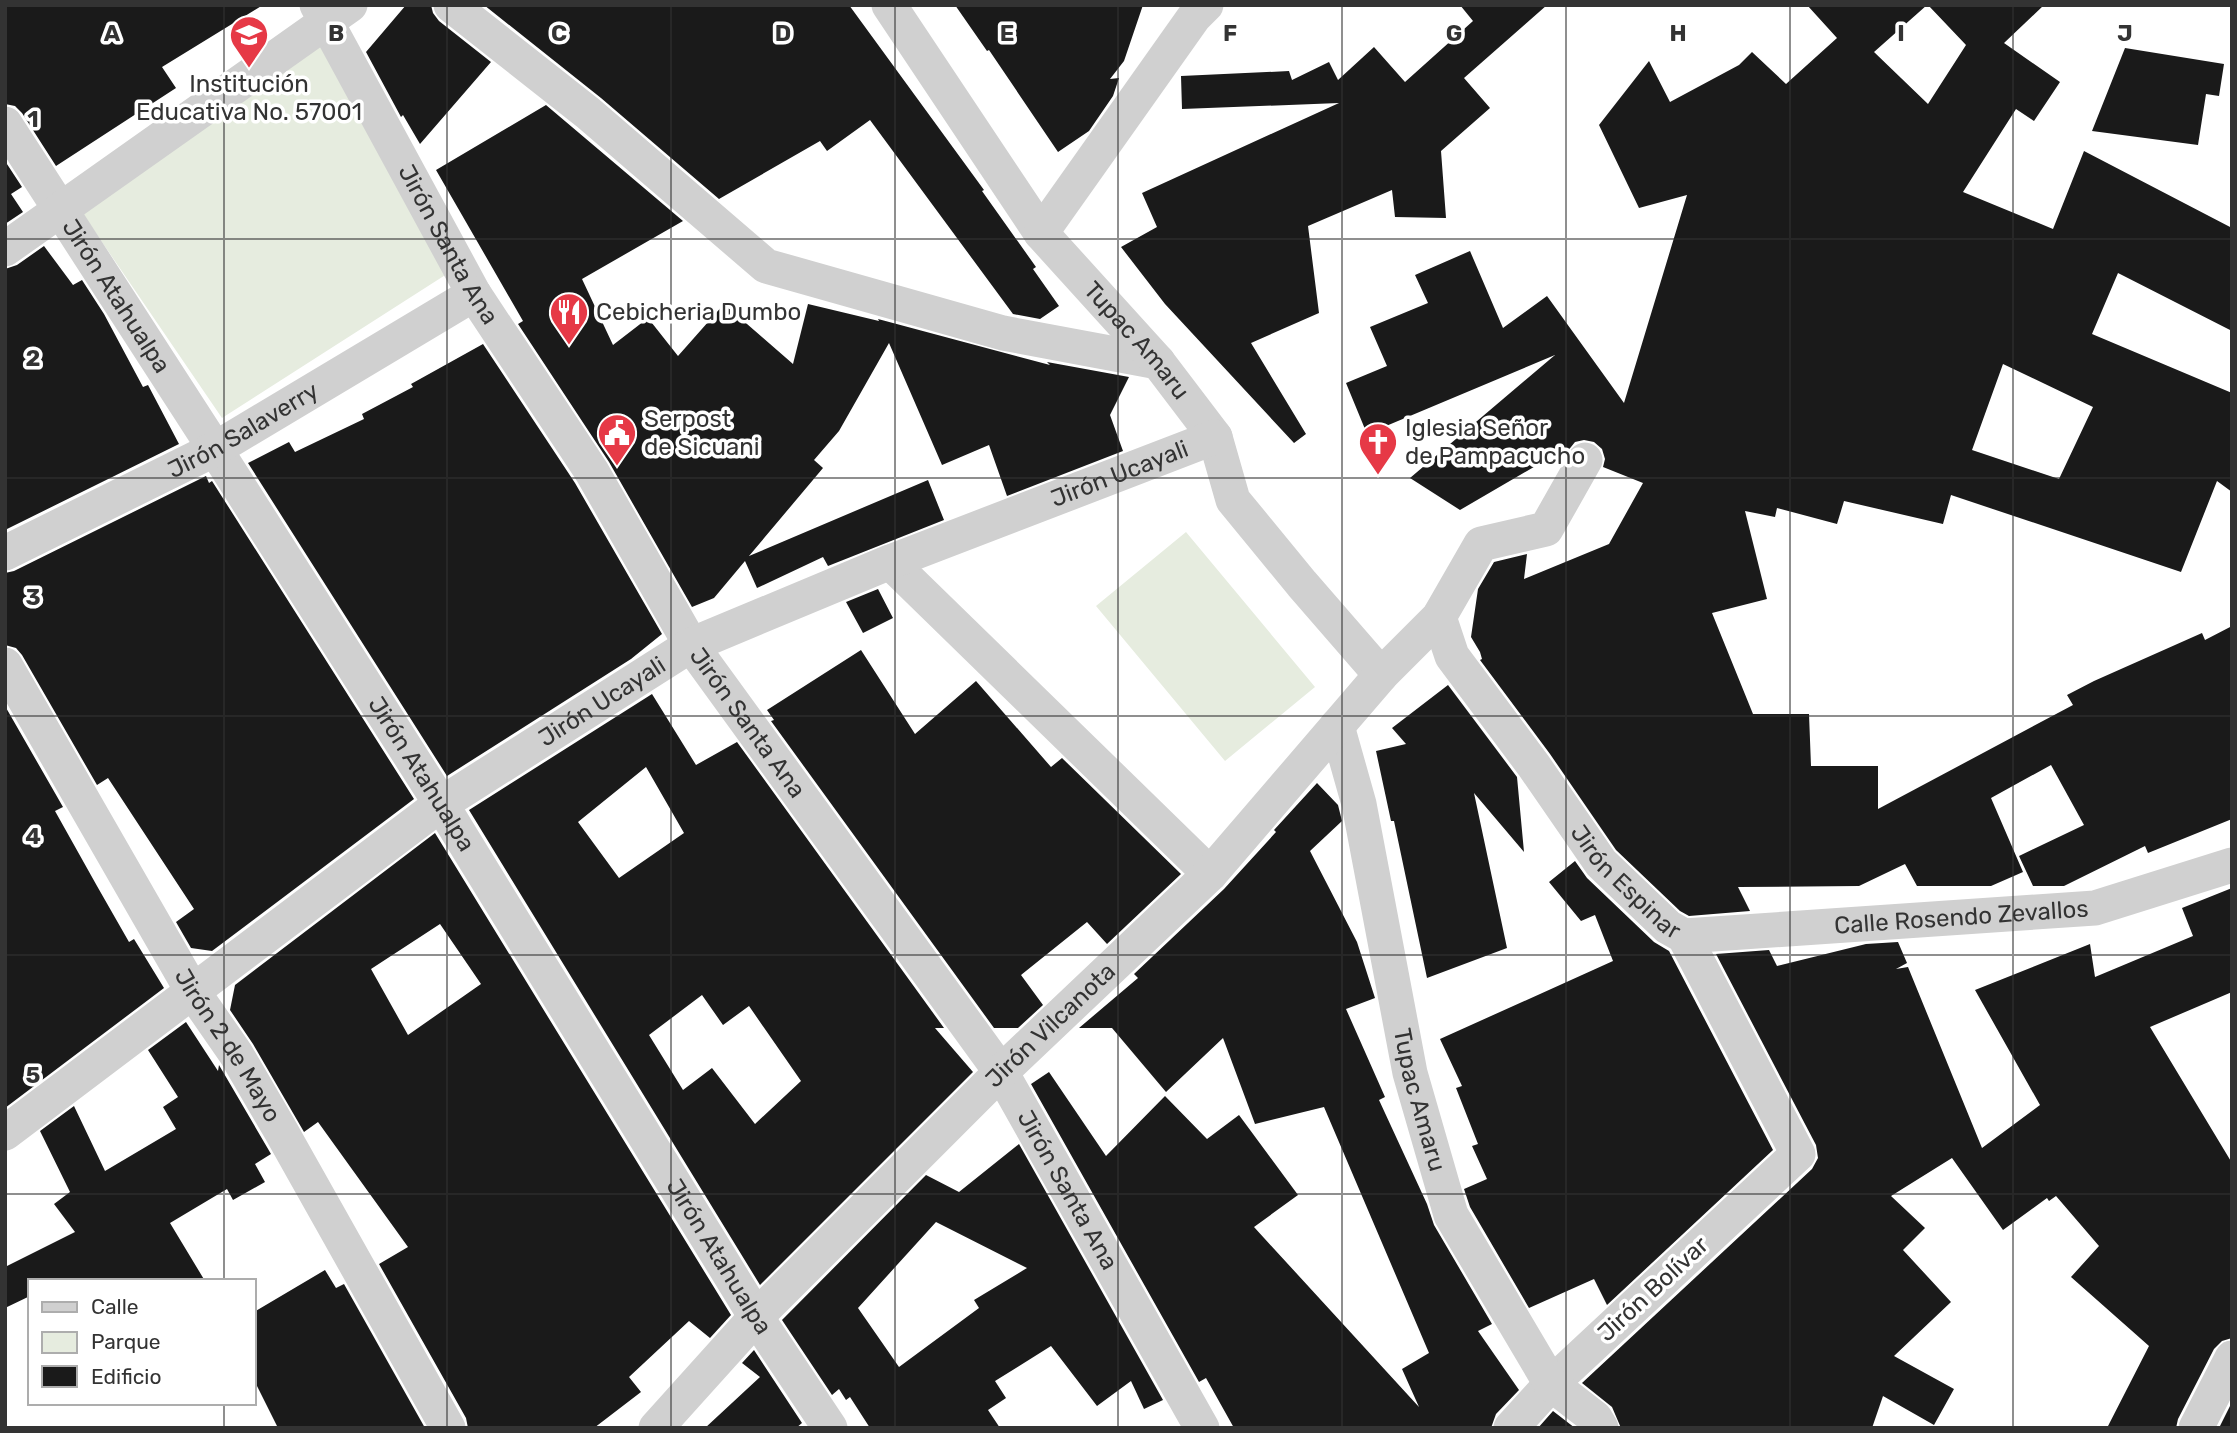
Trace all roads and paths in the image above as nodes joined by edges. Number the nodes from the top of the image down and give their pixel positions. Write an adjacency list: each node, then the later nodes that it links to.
1 (451, 5): 10 (street)
2 (889, 5): 7 (street, Tupac Amaru)
3 (1206, 5): 7 (street)
4 (331, 10): 6 (street); 9 (street, Jirón Santa Ana)
5 (5, 124): 6 (street, Jirón Atahualpa)
6 (59, 211): 8 (street); 12 (street, Jirón Atahualpa)
7 (1041, 233): 10 (street, Tupac Amaru)
8 (5, 249)
9 (474, 294): 12 (street, Jirón Salaverry); 17 (street, Jirón Santa Ana)
10 (1158, 362): 11 (street, Tupac Amaru)
11 (1215, 438): 15 (street, Jirón Ucayali); 19 (street, Tupac Amaru)
12 (215, 449): 14 (street, Jirón Salaverry); 21 (street, Jirón Atahualpa)
13 (1585, 460): 16 (street, Jirón Vilcanota)
14 (5, 553)
15 (890, 562): 17 (street, Jirón Ucayali); 23 (street)
16 (1439, 617): 19 (street, Jirón Vilcanota); 24 (street, Jirón Espinar)
17 (691, 645): 21 (street, Jirón Ucayali); 26 (street, Jirón Santa Ana)
18 (5, 665): 25 (street, Jirón 2 de Mayo)
19 (1381, 675): 20 (street, Jirón Vilcanota)
20 (1337, 726): 23 (street, Jirón Vilcanota); 31 (street, Tupac Amaru)
21 (440, 804): 25 (street, Jirón Ucayali); 29 (street, Jirón Atahualpa)
22 (2232, 865): 24 (street, Calle Rosendo Zevallos)
23 (1210, 874): 26 (street, Jirón Vilcanota)
24 (1684, 936): 28 (street, Jirón Espinar)
25 (193, 992): 27 (street, Jirón Ucayali); 32 (street, Jirón 2 de Mayo)
26 (1001, 1072): 29 (street, Jirón Vilcanota); 35 (street, Jirón Santa Ana)
27 (5, 1133)
28 (1798, 1154): 31 (street, Jirón Bolívar)
29 (756, 1317): 33 (street, Jirón Vilcanota); 34 (street, Jirón Atahualpa)
30 (2232, 1358): 38 (street)
31 (1551, 1384): 36 (street, Jirón Bolívar); 37 (street, Tupac Amaru)
32 (449, 1428)
33 (656, 1428)
34 (830, 1428)
35 (1202, 1428)
36 (1511, 1428)
37 (1601, 1428)
38 (2196, 1428)

